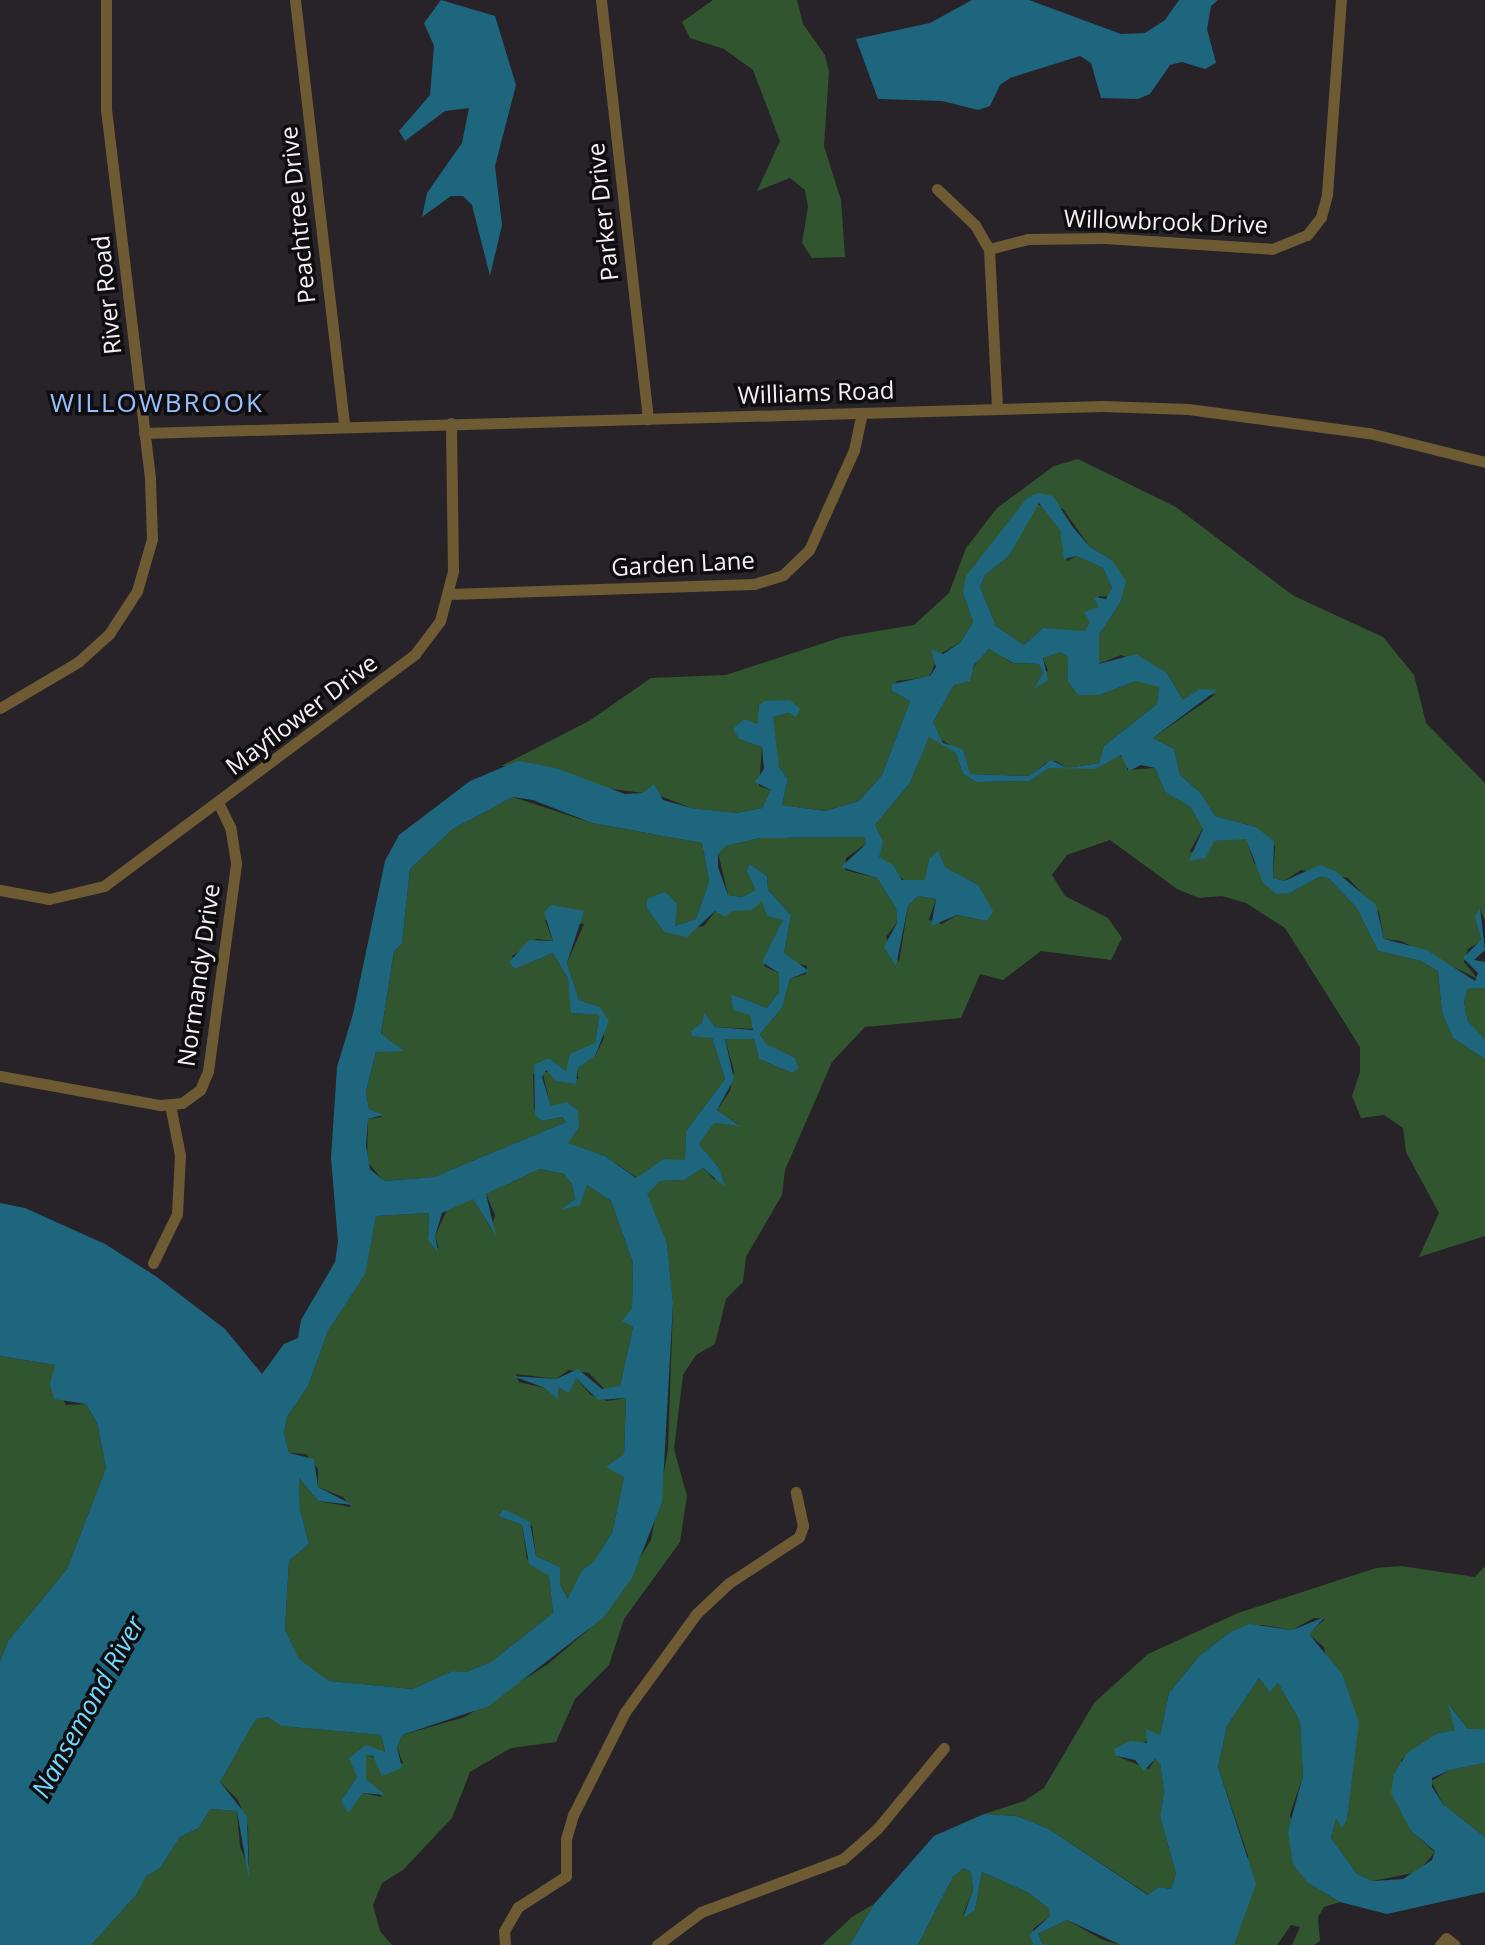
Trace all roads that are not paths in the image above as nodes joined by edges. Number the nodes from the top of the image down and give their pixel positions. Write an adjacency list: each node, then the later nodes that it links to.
1 (106, 0): 12 (street, River Road)
2 (295, 0): 11 (street, Peachtree Drive)
3 (601, 0): 9 (street, Parker Drive)
4 (1341, 0): 6 (street, Willowbrook Drive)
5 (937, 189): 6 (street)
6 (989, 249): 7 (street)
7 (997, 408): 8 (street, Williams Road); 13 (street, Williams Road)
8 (862, 413): 9 (street, Williams Road); 14 (street, Garden Lane)
9 (648, 419): 10 (street, Williams Road)
10 (451, 423): 11 (street, Williams Road); 14 (street, Mayflower Drive)
11 (344, 426): 12 (street, Williams Road)
12 (144, 433): 15 (street, River Road)
13 (1485, 462)
14 (449, 594): 16 (street, Mayflower Drive)
15 (0, 708)
16 (219, 804): 17 (street, Mayflower Drive); 19 (street, Normandy Drive)
17 (0, 890)
18 (0, 1076): 19 (street)
19 (170, 1105): 20 (street)
20 (153, 1263)
21 (796, 1492): 23 (street)
22 (944, 1748): 24 (street)
23 (505, 1945)
24 (657, 1945)
25 (1440, 1945): 26 (street)
26 (1455, 1945)

